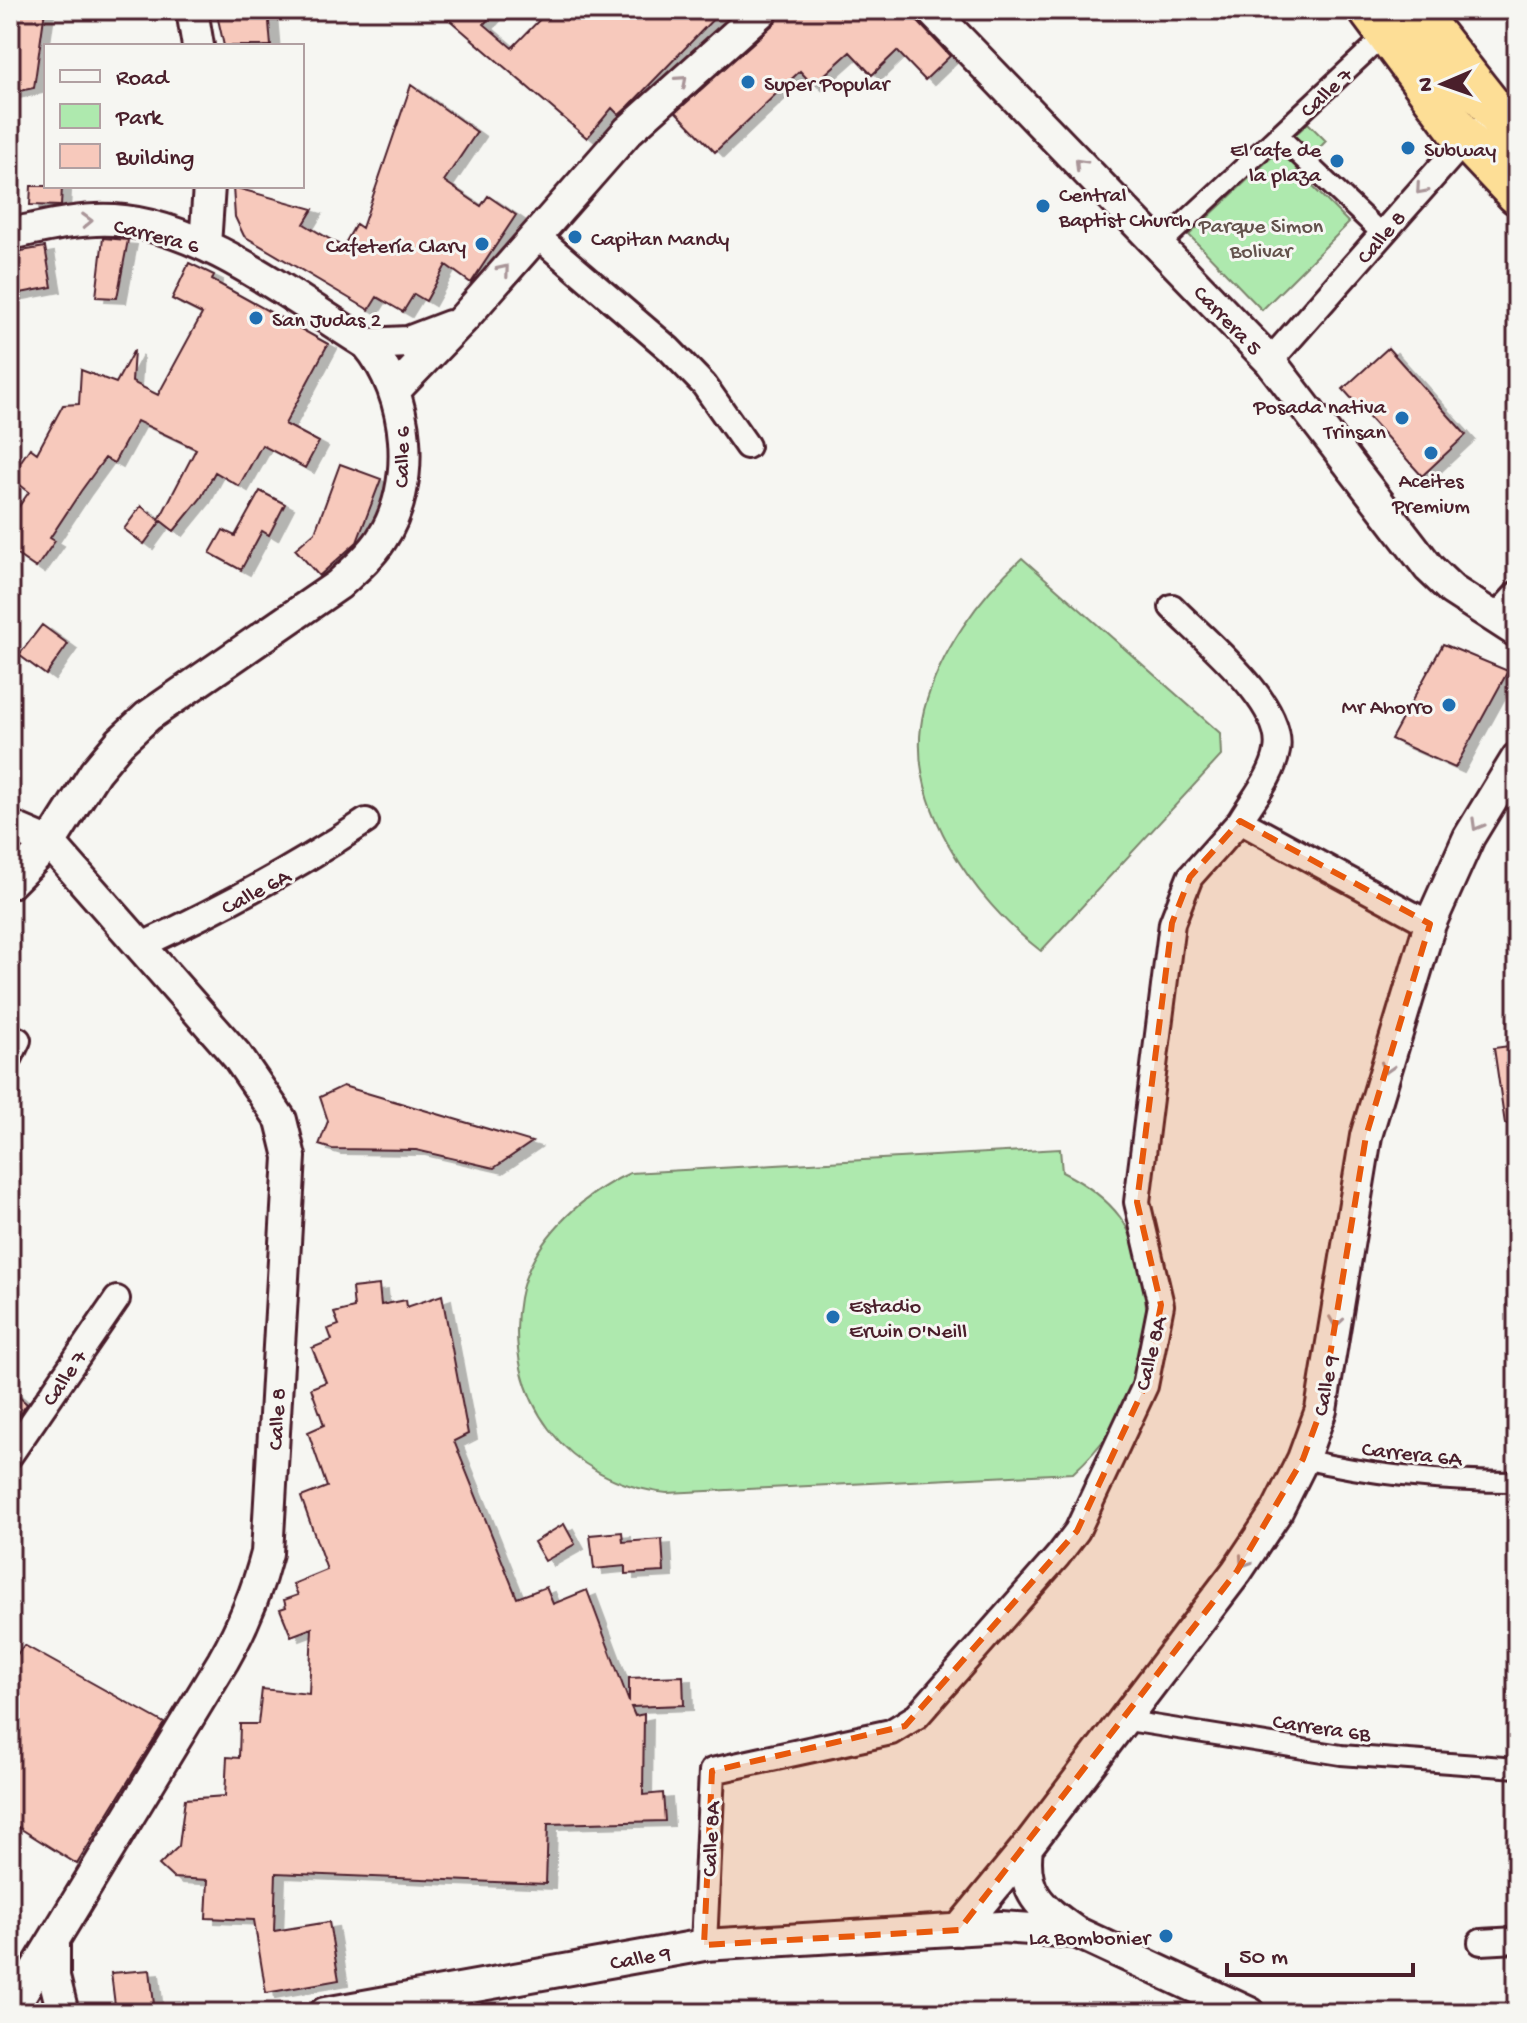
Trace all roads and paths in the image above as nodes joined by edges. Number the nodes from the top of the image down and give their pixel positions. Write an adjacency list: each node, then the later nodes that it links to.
1 (192, 10): 5 (street)
2 (763, 10): 12 (street, one-way to 2)
3 (931, 10): 15 (street, Carrera 5, one-way to 3)
4 (1390, 18): 6 (highway); 7 (street, Calle 7); 8 (highway)
5 (198, 44)
6 (1504, 125): 8 (street, Calle 8)
7 (1278, 135): 13 (street); 15 (street, Calle 7)
8 (1465, 139): 10 (highway); 13 (street, Calle 8, one-way to 13)
9 (209, 188): 14 (street)
10 (1517, 194)
11 (10, 234): 14 (street, Carrera 6, one-way to 14)
12 (535, 234): 16 (street, one-way to 12); 20 (street)
13 (1382, 234): 18 (street, Calle 8)
14 (205, 245): 17 (street, Carrera 6)
15 (1159, 246): 18 (street, Carrera 5)
16 (464, 318): 17 (street); 19 (street)
17 (367, 344): 19 (street, Carrera 6)
18 (1270, 361): 23 (street, Carrera 5)
19 (395, 390): 28 (street, Calle 6)
20 (747, 446)
21 (1517, 594): 23 (street)
22 (1172, 607): 26 (street)
23 (1506, 625)
24 (1517, 758): 30 (street, Calle 9, one-way to 30)
25 (366, 821): 31 (street, Calle 6A)
26 (1240, 821): 30 (street); 44 (street, Calle 8A)
27 (10, 826): 28 (street)
28 (50, 843): 29 (street, Calle 6); 31 (street, Calle 8)
29 (10, 883)
30 (1430, 924): 34 (street, Calle 9, one-way to 34)
31 (138, 947): 43 (street, Calle 8)
32 (117, 1299): 33 (street, Calle 7)
33 (10, 1455)
34 (1303, 1459): 35 (street, Carrera 6A); 36 (street, Calle 9, one-way to 36)
35 (1517, 1482)
36 (1122, 1720): 37 (street, Carrera 6B); 38 (street, Calle 9)
37 (1517, 1768)
38 (1027, 1847): 39 (street, Calle 9); 40 (street)
39 (959, 1930): 40 (street, Calle 9); 44 (street, Calle 9)
40 (1076, 1932): 45 (street, Calle 9)
41 (1517, 1940): 42 (street)
42 (1481, 1942)
43 (54, 1945): 46 (street, Calle 8); 47 (street)
44 (704, 1945): 48 (street, Calle 9)
45 (1230, 2009)
46 (10, 2012)
47 (63, 2013)
48 (325, 2013)

